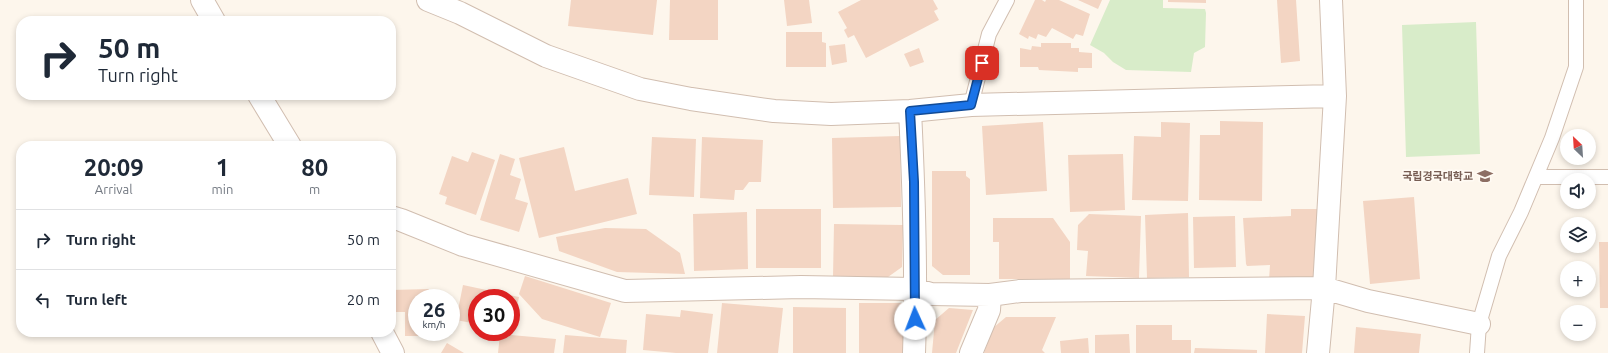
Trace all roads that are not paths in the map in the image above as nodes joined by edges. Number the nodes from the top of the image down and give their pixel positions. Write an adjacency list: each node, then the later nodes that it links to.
1 (202, 0): 6 (street)
2 (428, 0): 10 (street)
3 (1007, 0): 9 (lane)
4 (1331, 0): 7 (street)
5 (1576, 0): 12 (lane)
6 (211, 16)
7 (1335, 96): 9 (street); 15 (street)
8 (262, 100): 11 (street)
9 (971, 105): 10 (street)
10 (910, 111): 16 (street)
11 (287, 141)
12 (1536, 177): 13 (lane); 18 (lane)
13 (1608, 177)
14 (396, 218): 16 (street)
15 (1324, 288): 17 (street); 18 (street); 23 (street)
16 (914, 289): 17 (street); 21 (street)
17 (990, 295): 22 (street)
18 (1479, 324): 24 (lane)
19 (385, 337): 20 (street)
20 (393, 353)
21 (914, 353)
22 (971, 353)
23 (1318, 353)
24 (1477, 353)

